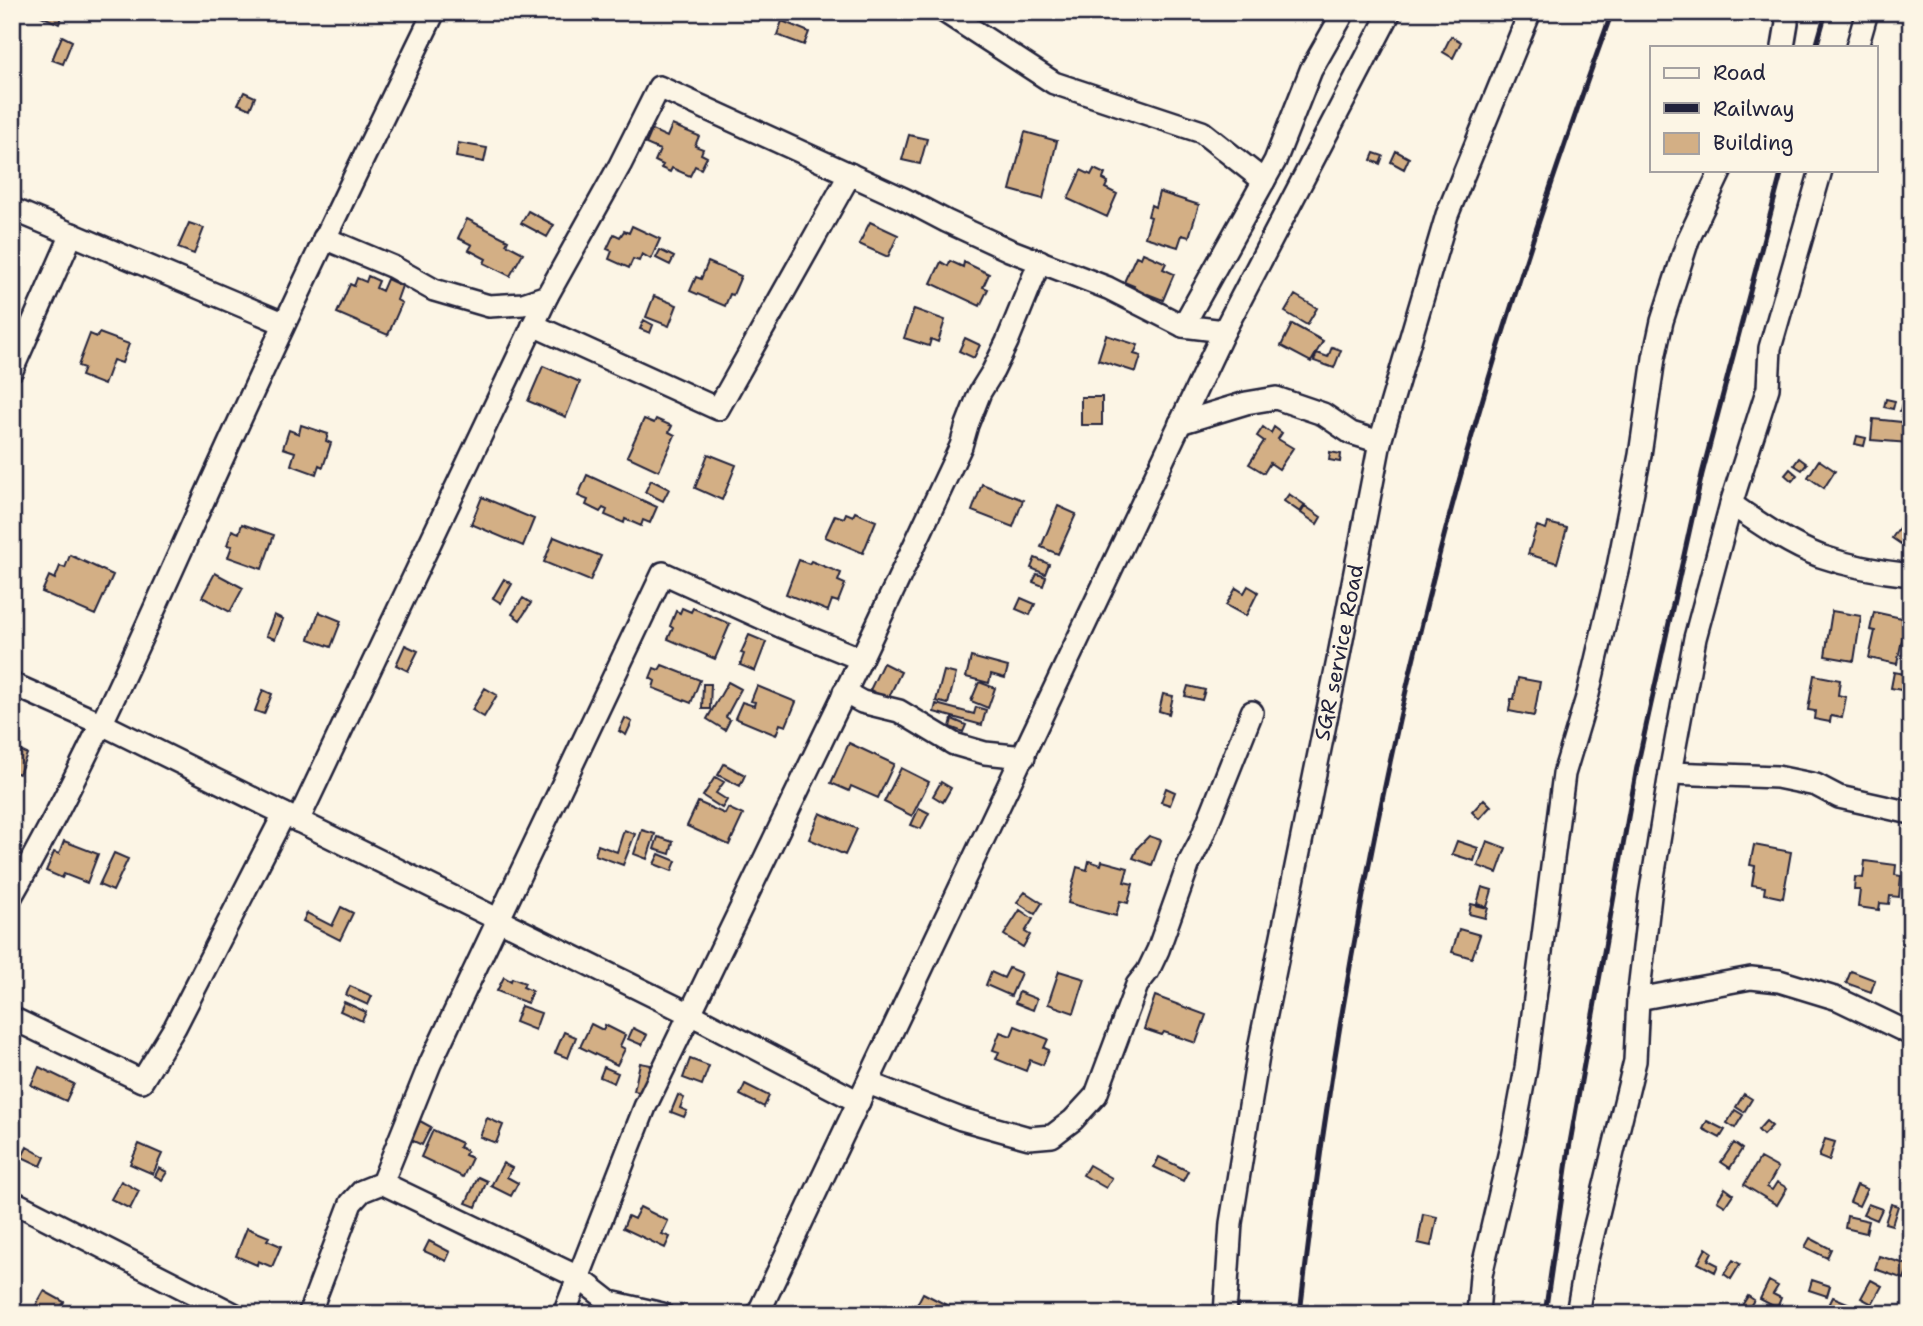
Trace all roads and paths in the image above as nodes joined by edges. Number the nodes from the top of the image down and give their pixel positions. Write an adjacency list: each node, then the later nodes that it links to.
1 (434, 12): 16 (street)
2 (945, 12): 13 (street)
3 (1344, 12): 13 (street)
4 (1390, 12): 22 (street)
5 (1530, 12): 25 (street, SGR service Road)
6 (1786, 12): 8 (street)
7 (1867, 12): 9 (street)
8 (1783, 46)
9 (1857, 46)
10 (1720, 172): 53 (street)
11 (1820, 172): 26 (street)
12 (850, 174): 17 (street); 18 (street); 20 (street)
13 (1264, 181): 21 (street)
14 (12, 209): 15 (street)
15 (72, 234): 19 (street); 23 (street)
16 (324, 239): 18 (street); 19 (street)
17 (1040, 261): 21 (street); 28 (street)
18 (547, 296): 20 (street)
19 (283, 323): 32 (street)
20 (533, 324): 36 (street)
21 (1184, 326): 22 (street)
22 (1224, 331): 24 (street)
23 (12, 370)
24 (1181, 423): 25 (street); 33 (street)
25 (1380, 442): 52 (street, SGR service Road)
26 (1731, 504): 27 (street); 34 (street)
27 (1911, 575)
28 (861, 659): 30 (street); 38 (street)
29 (12, 684): 32 (street)
30 (844, 692): 33 (street); 40 (street)
31 (1252, 712): 43 (street)
32 (102, 724): 36 (street); 37 (street)
33 (1024, 757): 43 (street)
34 (1670, 773): 35 (street); 39 (street)
35 (1911, 813)
36 (291, 818): 38 (street); 41 (street)
37 (12, 895)
38 (500, 920): 40 (street); 44 (street)
39 (1638, 999): 42 (street); 54 (street)
40 (689, 1013): 43 (street); 46 (street)
41 (12, 1018)
42 (1911, 1034)
43 (864, 1092): 51 (street)
44 (382, 1183): 46 (street); 48 (street)
45 (12, 1201): 47 (street)
46 (578, 1277): 49 (street); 50 (street)
47 (234, 1314)
48 (309, 1314)
49 (564, 1314)
50 (662, 1314)
51 (758, 1314)
52 (1225, 1314)
53 (1478, 1314)
54 (1577, 1314)

